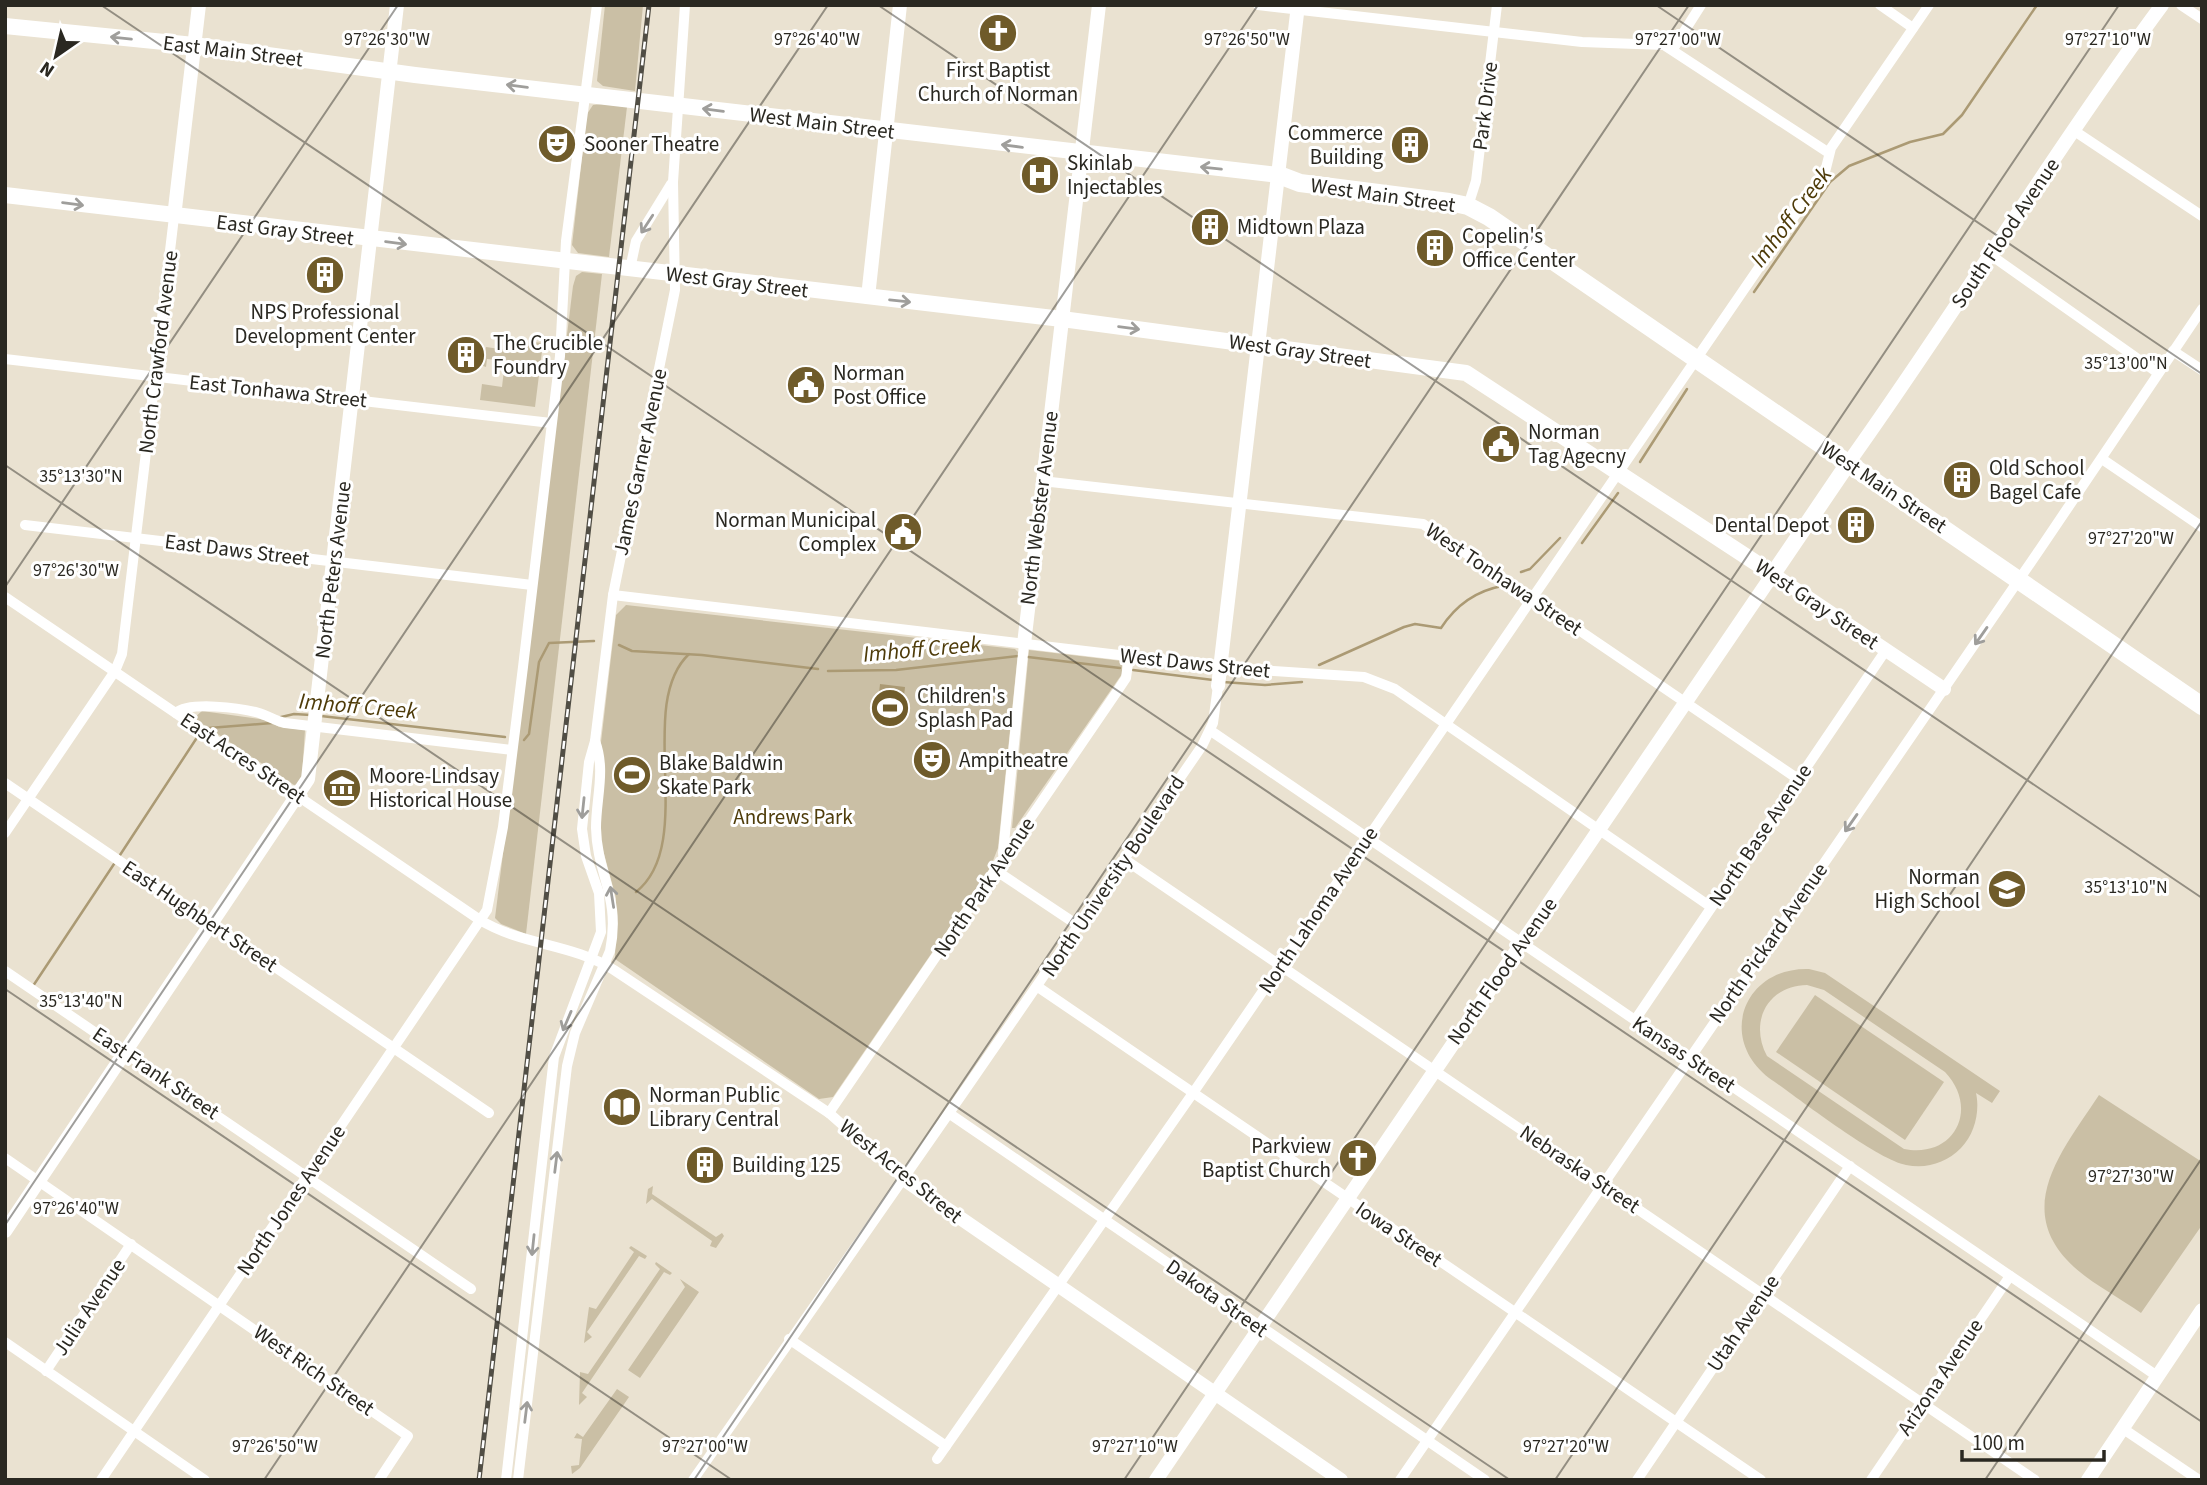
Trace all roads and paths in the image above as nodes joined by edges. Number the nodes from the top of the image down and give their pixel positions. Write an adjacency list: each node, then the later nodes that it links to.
1 (199, 5): 19 (street, North Crawford Avenue)
2 (397, 5): 21 (street, North Peters Avenue)
3 (597, 5): 22 (street, North Jones Avenue)
4 (685, 5): 23 (street, James Garner Avenue)
5 (900, 5): 24 (street)
6 (1099, 5): 27 (street, North Webster Avenue)
7 (1258, 5): 14 (street)
8 (1497, 5): 18 (street, Park Drive)
9 (1701, 5): 20 (street)
10 (1880, 5): 17 (street)
11 (1929, 5): 17 (street, North Lahoma Avenue)
12 (2162, 5): 25 (street, South Flood Avenue)
13 (2181, 5): 15 (street)
14 (1298, 8): 18 (street); 28 (street, North University Boulevard)
15 (2202, 19)
16 (5, 26): 19 (main road, East Main Street, one-way to 16)
17 (1913, 28): 26 (street, North Lahoma Avenue)
18 (1494, 33): 20 (street); 31 (street, Park Drive)
19 (194, 45): 21 (main road, East Main Street); 33 (street, North Crawford Avenue)
20 (1673, 49): 26 (street)
21 (390, 72): 22 (main road, East Main Street, one-way to 21); 34 (street, North Peters Avenue)
22 (585, 94): 23 (main road, West Main Street); 36 (street, North Jones Avenue)
23 (677, 106): 24 (main road, West Main Street, one-way to 23); 29 (street, James Garner Avenue)
24 (885, 130): 27 (main road, West Main Street, one-way to 24); 39 (street)
25 (2073, 130): 32 (street); 35 (street, South Flood Avenue)
26 (1829, 153): 45 (street, North Lahoma Avenue)
27 (1080, 154): 28 (main road, West Main Street, one-way to 27); 41 (street, North Webster Avenue)
28 (1279, 175): 31 (main road, West Main Street); 42 (street, North University Boulevard)
29 (673, 182): 37 (street, James Garner Avenue, one-way to 37); 38 (street, James Garner Avenue)
30 (5, 195): 33 (main road, East Gray Street, one-way to 33)
31 (1468, 206): 45 (main road, West Main Street)
32 (2202, 216)
33 (174, 217): 34 (main road, East Gray Street); 48 (street, North Crawford Avenue)
34 (370, 240): 36 (main road, East Gray Street, one-way to 36); 49 (street, North Peters Avenue)
35 (1992, 256): 47 (street); 52 (street, South Flood Avenue)
36 (565, 261): 37 (main road, West Gray Street); 50 (street, North Jones Avenue)
37 (631, 269): 38 (main road, West Gray Street)
38 (675, 275): 39 (main road, West Gray Street); 63 (street, James Garner Avenue)
39 (868, 297): 41 (main road, West Gray Street, one-way to 41)
40 (2202, 309): 43 (street, North Pickard Avenue)
41 (1062, 319): 42 (main road, West Gray Street, one-way to 42); 54 (street, North Webster Avenue)
42 (1259, 345): 53 (main road, West Gray Street); 55 (street, North University Boulevard)
43 (2173, 351): 46 (street); 47 (street, North Pickard Avenue)
44 (5, 359): 48 (street, East Tonhawa Street)
45 (1696, 359): 52 (main road, West Main Street); 53 (street, North Lahoma Avenue)
46 (2202, 370)
47 (2158, 373): 51 (street, North Pickard Avenue)
48 (155, 378): 49 (street, East Tonhawa Street); 58 (street, North Crawford Avenue)
49 (352, 400): 50 (street, East Tonhawa Street); 59 (street, North Peters Avenue)
50 (551, 423): 62 (street, North Jones Avenue)
51 (2102, 459): 57 (street); 61 (street, North Pickard Avenue)
52 (1849, 462): 60 (main road, North Flood Avenue); 61 (main road, West Main Street)
53 (1619, 472): 60 (main road, West Gray Street); 64 (street, North Lahoma Avenue)
54 (1042, 481): 55 (street, West Tonhawa Street); 66 (street, North Webster Avenue)
55 (1239, 505): 64 (street, West Tonhawa Street); 70 (street, North University Boulevard)
56 (25, 526): 58 (street, East Daws Street)
57 (2202, 527)
58 (136, 538): 59 (street, East Daws Street); 69 (street, North Crawford Avenue)
59 (334, 561): 62 (street, East Daws Street); 75 (street, North Peters Avenue)
60 (1773, 574): 67 (street, West Gray Street); 72 (street, North Flood Avenue)
61 (2019, 580): 71 (street, North Pickard Avenue, one-way to 71); 73 (main road, West Main Street)
62 (532, 585): 79 (street, North Jones Avenue)
63 (613, 595): 66 (street, West Daws Street); 78 (street, James Garner Avenue)
64 (1532, 595): 72 (street, West Tonhawa Street); 76 (street, North Lahoma Avenue)
65 (5, 597): 69 (street, East Acres Street)
66 (1024, 644): 68 (street, West Daws Street); 88 (street, North Webster Avenue)
67 (1885, 650): 71 (street, West Gray Street); 80 (street, North Base Avenue)
68 (1129, 656): 70 (street, West Daws Street); 88 (street, North Park Avenue)
69 (115, 671): 74 (street, East Acres Street); 83 (street, North Crawford Avenue)
70 (1219, 676): 76 (street, West Daws Street); 77 (street, North University Boulevard)
71 (1944, 690): 102 (street, North Pickard Avenue, one-way to 102)
72 (1687, 703): 80 (street, West Tonhawa Street); 84 (street, North Flood Avenue)
73 (2202, 706)
74 (176, 713): 75 (street); 82 (street, East Acres Street)
75 (316, 717): 79 (street); 82 (street, North Peters Avenue)
76 (1445, 723): 84 (street, West Daws Street); 86 (street, North Lahoma Avenue)
77 (1211, 731): 86 (street, Kansas Street); 87 (street, North University Boulevard)
78 (596, 741): 94 (street, James Garner Avenue, one-way to 94); 95 (street, James Garner Avenue, one-way to 78)
79 (512, 750): 90 (street, North Jones Avenue)
80 (1798, 779): 89 (street, North Base Avenue)
81 (5, 783): 83 (street, East Hughbert Street)
82 (299, 797): 90 (street, East Acres Street); 91 (street, North Peters Avenue)
83 (28, 799): 85 (street, North Crawford Avenue); 91 (street, East Hughbert Street)
84 (1600, 830): 89 (street, West Daws Street); 93 (street, North Flood Avenue)
85 (5, 833)
86 (1368, 836): 93 (street, Kansas Street); 96 (street, North Lahoma Avenue)
87 (1125, 859): 92 (street, North University Boulevard); 96 (street, Nebraska Street)
88 (998, 865): 92 (street); 106 (street, North Park Avenue)
89 (1711, 907): 99 (street, North Base Avenue)
90 (480, 920): 94 (street, West Acres Street); 100 (street, North Jones Avenue)
91 (212, 925): 100 (street, East Hughbert Street); 101 (street, North Peters Avenue)
92 (1079, 926): 98 (street, North University Boulevard)
93 (1522, 944): 99 (street, Kansas Street); 103 (street, North Flood Avenue)
94 (594, 958): 95 (street, West Acres Street); 141 (street, James Garner Avenue, one-way to 141)
95 (605, 964): 106 (street, West Acres Street); 142 (street, James Garner Avenue, one-way to 95)
96 (1280, 966): 103 (street, Nebraska Street); 104 (street, North Lahoma Avenue)
97 (5, 971): 101 (street, East Frank Street)
98 (1038, 987): 104 (street, Iowa Street); 107 (street, North University Boulevard)
99 (1635, 1020): 102 (street, Kansas Street)
100 (394, 1049): 105 (street, East Hughbert Street); 110 (street, North Jones Avenue)
101 (126, 1053): 110 (street, East Frank Street); 112 (street, North Peters Avenue)
102 (1688, 1057): 109 (street, Kansas Street); 113 (street, North Pickard Avenue)
103 (1434, 1070): 113 (street, Nebraska Street); 114 (street, North Flood Avenue)
104 (1193, 1093): 114 (street, Iowa Street); 115 (street, North Lahoma Avenue)
105 (489, 1113)
106 (829, 1113): 111 (street, West Acres Street)
107 (950, 1114): 111 (street, North University Boulevard); 115 (street, Dakota Street)
108 (5, 1158): 112 (street, West Rich Street)
109 (1850, 1167): 118 (street, Kansas Street); 121 (street, Utah Avenue)
110 (307, 1176): 120 (street, East Frank Street); 122 (street, North Jones Avenue)
111 (905, 1180): 119 (street, West Acres Street); 126 (street, North University Boulevard)
112 (39, 1181): 116 (street, North Peters Avenue); 117 (street, West Rich Street)
113 (1601, 1184): 121 (street, Nebraska Street); 123 (street, North Pickard Avenue)
114 (1348, 1199): 123 (street, Iowa Street); 125 (street, North Flood Avenue)
115 (1105, 1220): 119 (street, North Lahoma Avenue); 125 (street, Dakota Street)
116 (5, 1231)
117 (131, 1244): 122 (street, West Rich Street); 128 (street, Julia Avenue)
118 (2010, 1276): 129 (street, Kansas Street); 131 (street, Arizona Avenue)
119 (1058, 1287): 130 (street, West Acres Street); 136 (street, North Lahoma Avenue)
120 (471, 1289)
121 (1762, 1294): 131 (street, Nebraska Street); 132 (street, Utah Avenue)
122 (220, 1304): 134 (street, North Jones Avenue); 140 (street, West Rich Street)
123 (1514, 1312): 132 (street, Iowa Street); 135 (street, North Pickard Avenue)
124 (2201, 1314): 129 (street)
125 (1260, 1327): 130 (street, North Flood Avenue); 135 (street, Dakota Street)
126 (789, 1339): 136 (street); 143 (street, North University Boulevard)
127 (5, 1342): 128 (street)
128 (46, 1371): 134 (street)
129 (2157, 1376): 133 (street)
130 (1214, 1394): 144 (street, North Flood Avenue); 145 (street, West Acres Street)
131 (1922, 1403): 150 (street, Arizona Avenue); 151 (street, Nebraska Street)
132 (1676, 1421): 148 (street, Utah Avenue); 149 (street, Iowa Street)
133 (2122, 1428): 152 (street); 153 (street)
134 (134, 1431): 138 (street, North Jones Avenue); 139 (street)
135 (1426, 1441): 146 (street, North Pickard Avenue); 147 (street, Dakota Street)
136 (946, 1446): 137 (street, North Lahoma Avenue)
137 (937, 1459)
138 (101, 1480)
139 (205, 1480)
140 (379, 1480)
141 (506, 1480)
142 (518, 1480)
143 (693, 1480)
144 (1156, 1480)
145 (1341, 1480)
146 (1400, 1480)
147 (1485, 1480)
148 (1637, 1480)
149 (1761, 1480)
150 (1871, 1480)
151 (2035, 1480)
152 (2088, 1480)
153 (2199, 1480)

